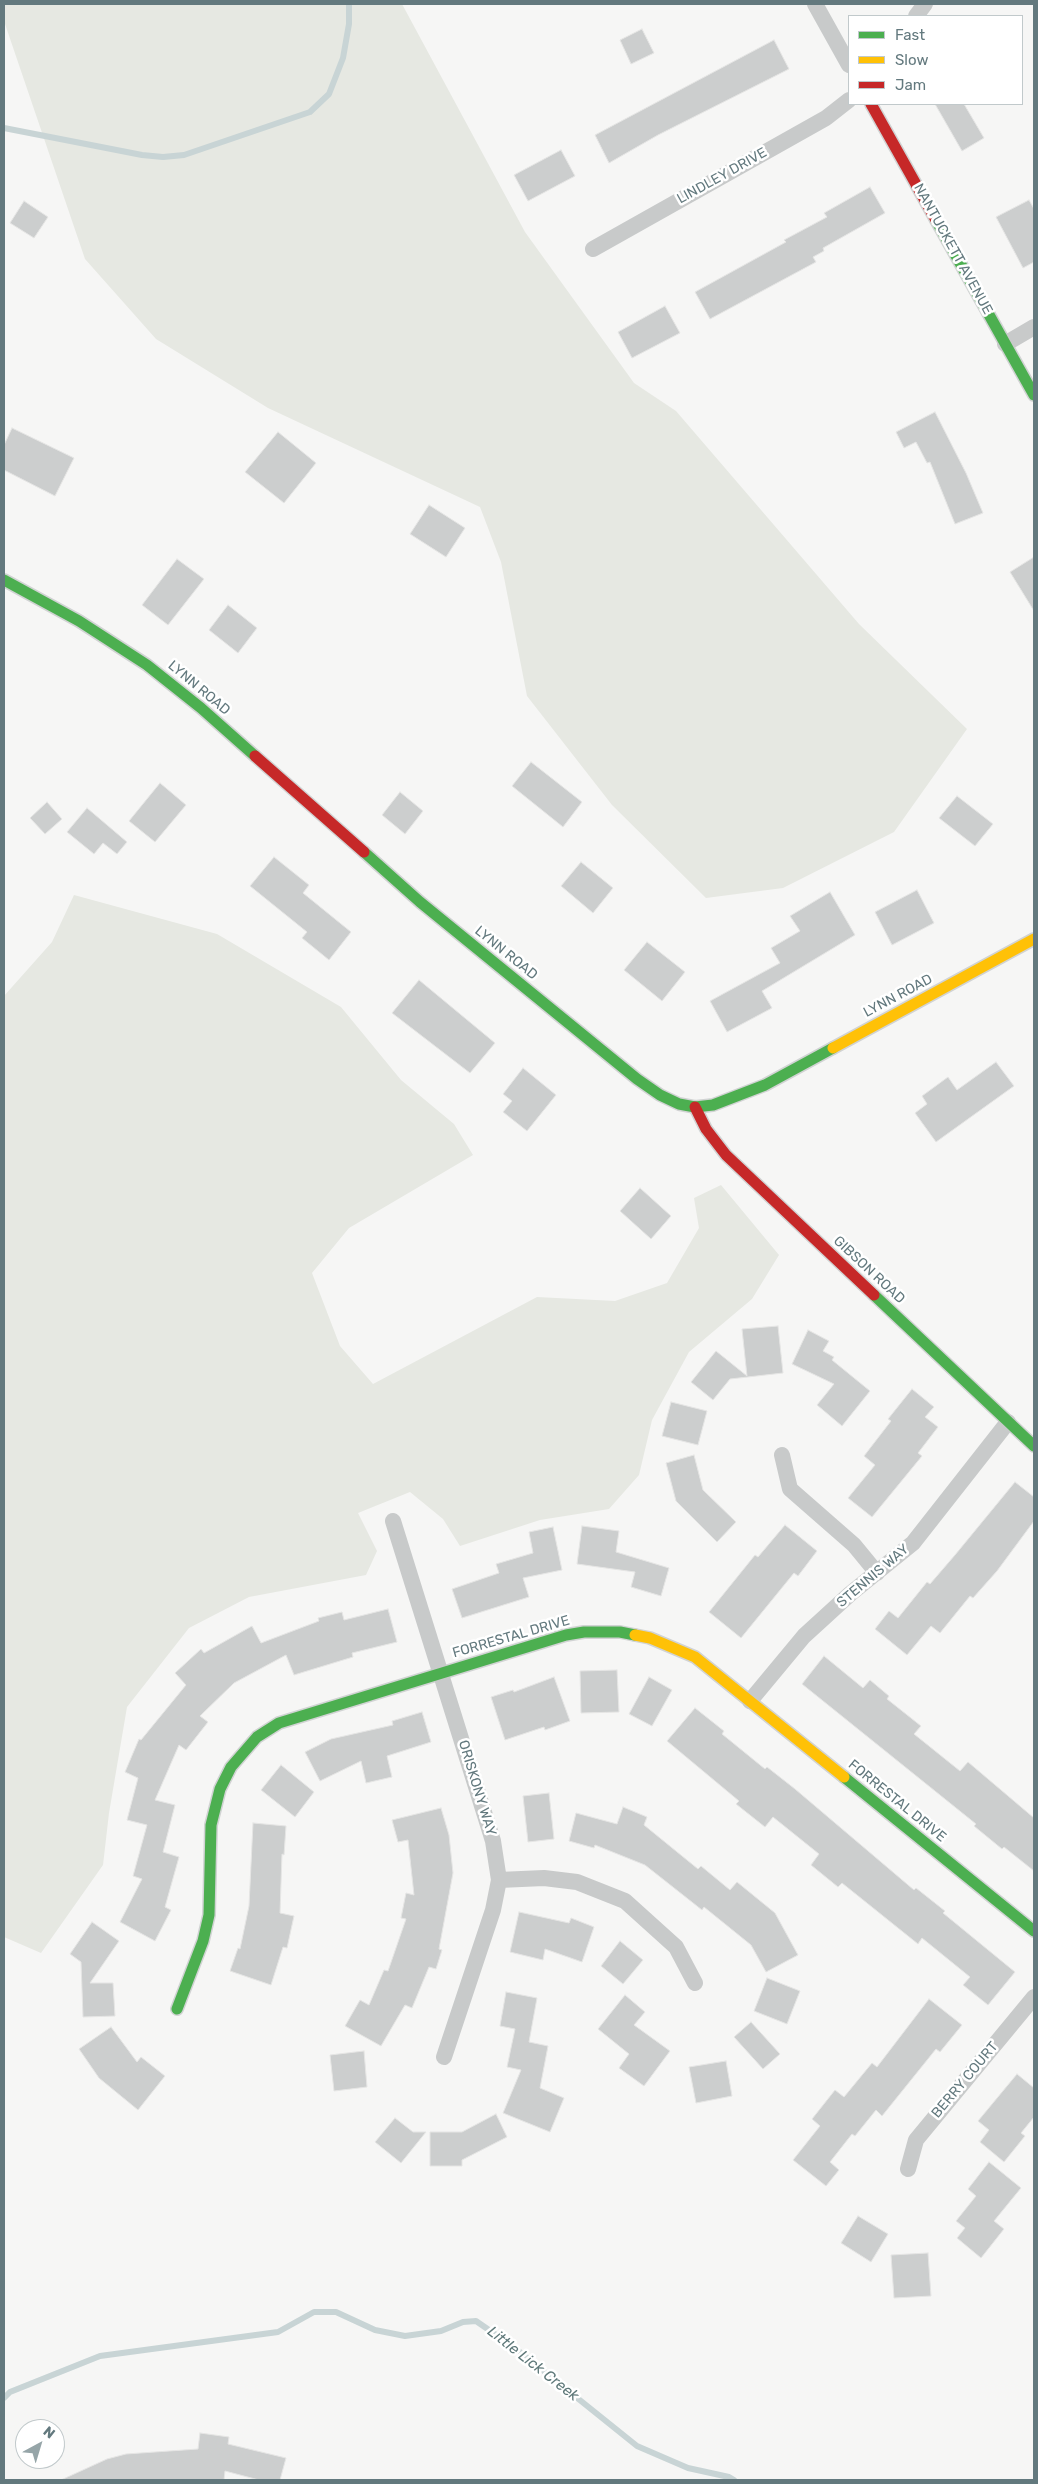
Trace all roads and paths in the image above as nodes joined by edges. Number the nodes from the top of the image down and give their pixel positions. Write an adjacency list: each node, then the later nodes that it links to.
1 (815, 4): 4 (street)
2 (925, 4): 3 (street)
3 (917, 15)
4 (848, 63)
5 (848, 101): 7 (street, LINDLEY DRIVE)
6 (872, 105): 9 (street, NANTUCKETT AVENUE)
7 (593, 249)
8 (1034, 327): 9 (street)
9 (1005, 344): 10 (street, NANTUCKETT AVENUE)
10 (1034, 395)
11 (4, 580): 13 (street, LYNN ROAD)
12 (1034, 939): 13 (street, LYNN ROAD)
13 (695, 1107): 14 (street, GIBSON ROAD)
14 (1008, 1422): 15 (street, GIBSON ROAD); 18 (street, STENNIS WAY)
15 (1034, 1446)
16 (782, 1455): 18 (street)
17 (393, 1521): 19 (street, ORISKONY WAY)
18 (877, 1573): 20 (street, STENNIS WAY)
19 (441, 1673): 20 (street, FORRESTAL DRIVE); 21 (street, ORISKONY WAY); 25 (street, FORRESTAL DRIVE)
20 (750, 1701): 22 (street, FORRESTAL DRIVE)
21 (499, 1880): 23 (street); 26 (street, ORISKONY WAY)
22 (1034, 1931)
23 (695, 1983)
24 (1034, 1997): 27 (street, BERRY COURT)
25 (177, 2009)
26 (444, 2057)
27 (908, 2168)

